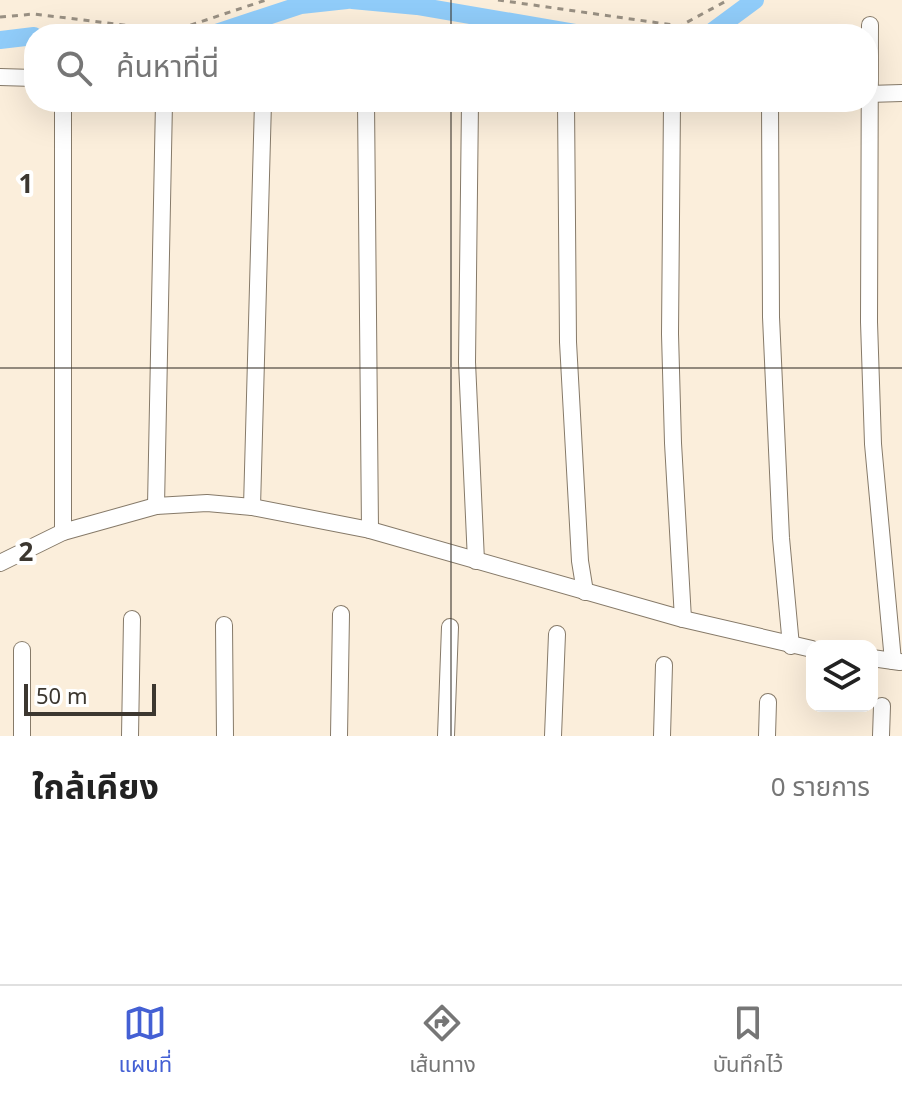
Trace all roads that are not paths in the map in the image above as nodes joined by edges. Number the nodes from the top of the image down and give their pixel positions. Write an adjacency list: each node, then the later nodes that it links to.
1 (0, 77): 2 (street)
2 (24, 78)
3 (902, 93): 4 (street)
4 (878, 94)
5 (63, 112): 17 (street)
6 (164, 112): 14 (street)
7 (263, 112): 15 (street)
8 (366, 112): 16 (street)
9 (470, 112): 18 (street)
10 (566, 112): 20 (street)
11 (671, 112): 23 (street)
12 (770, 112): 27 (street)
13 (869, 112): 30 (street)
14 (156, 506): 15 (street); 17 (street)
15 (252, 507): 16 (street)
16 (370, 530): 18 (street)
17 (63, 532): 19 (street)
18 (476, 561): 20 (street)
19 (0, 563)
20 (585, 592): 23 (street)
21 (341, 614): 37 (street)
22 (132, 619): 35 (street)
23 (683, 619): 27 (street)
24 (224, 625): 36 (street)
25 (450, 627): 38 (street)
26 (557, 634): 39 (street)
27 (791, 646): 28 (street)
28 (806, 648)
29 (22, 650): 34 (street)
30 (897, 661)
31 (664, 665): 40 (street)
32 (768, 702): 41 (street)
33 (882, 706): 42 (street)
34 (22, 736)
35 (130, 736)
36 (225, 736)
37 (339, 736)
38 (446, 736)
39 (553, 736)
40 (662, 736)
41 (767, 736)
42 (881, 736)

